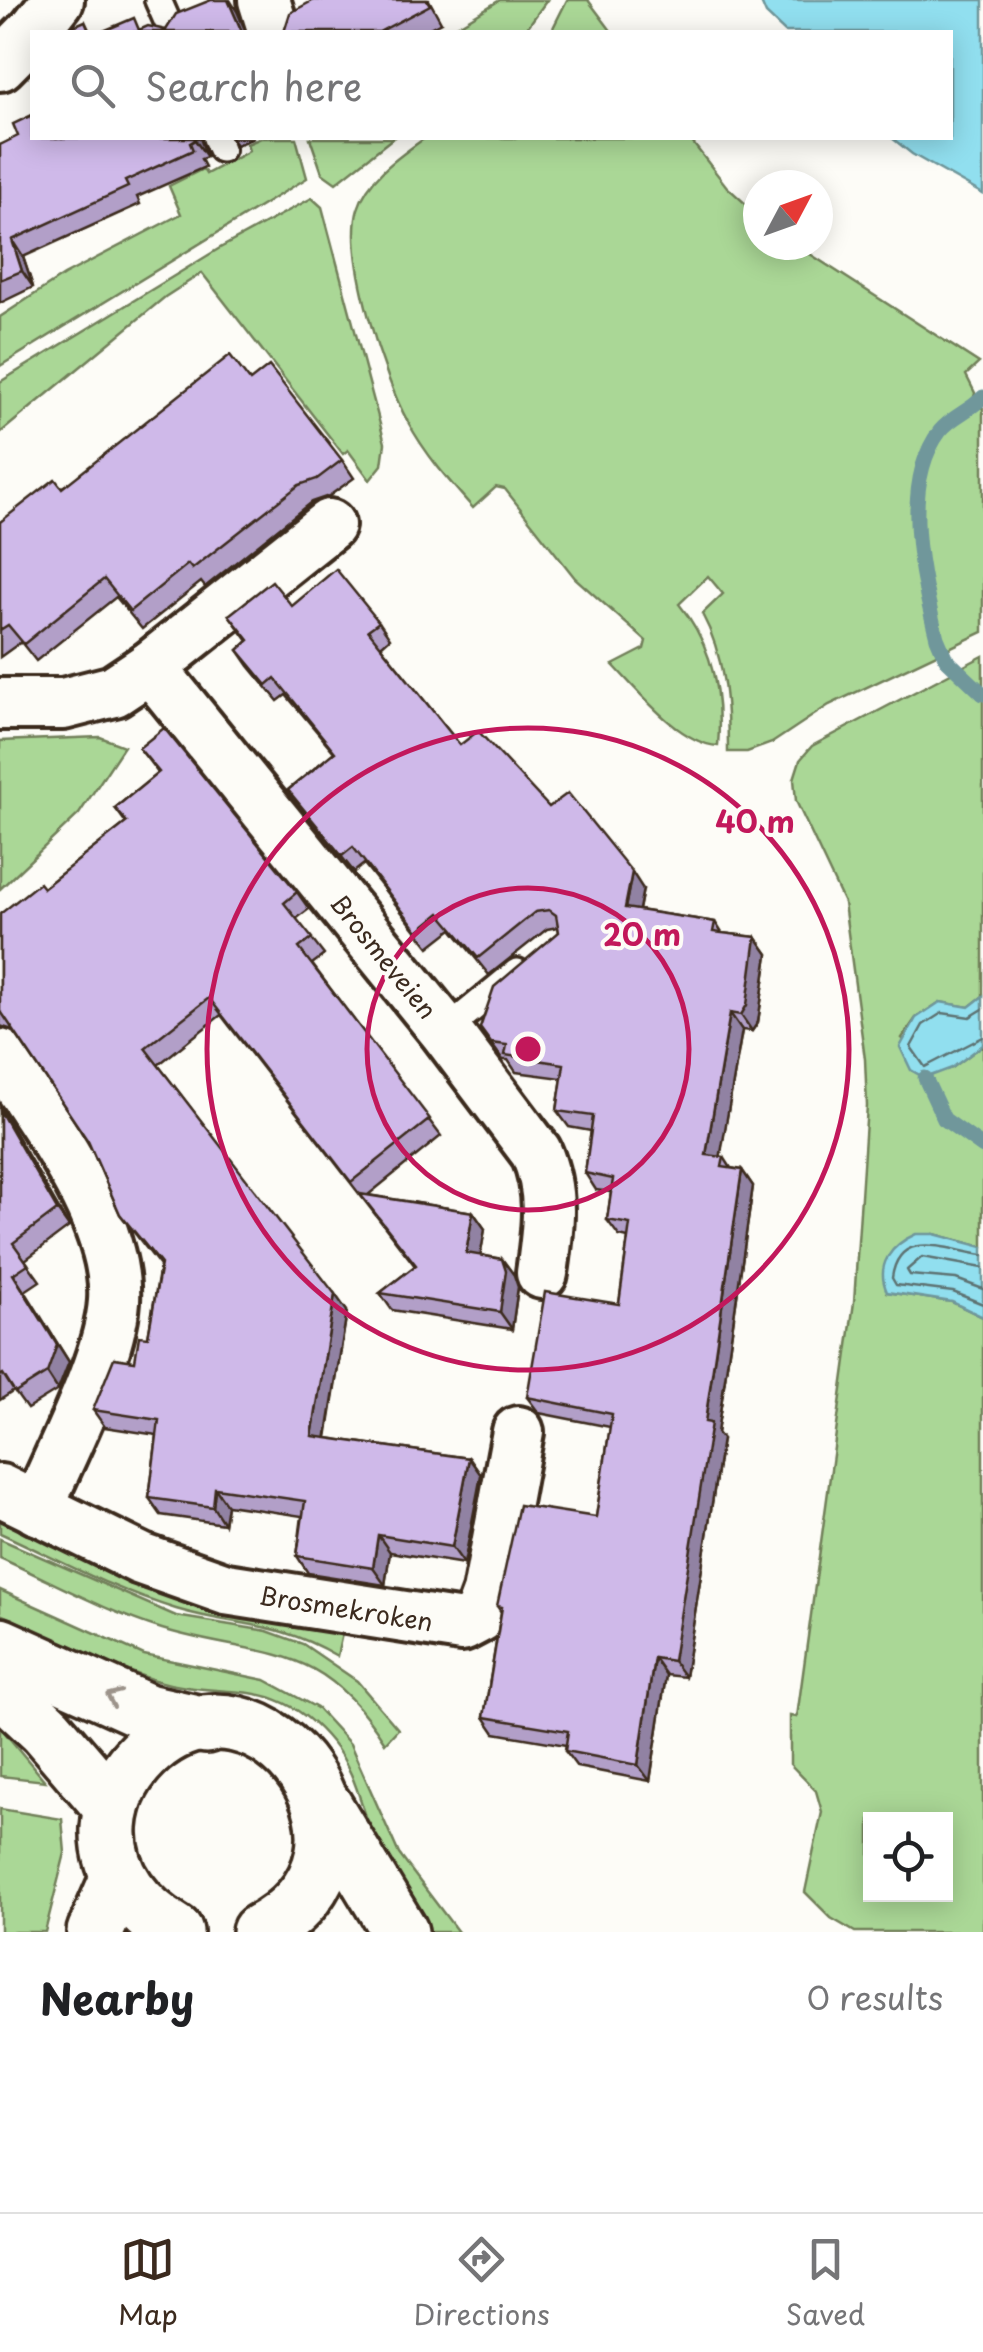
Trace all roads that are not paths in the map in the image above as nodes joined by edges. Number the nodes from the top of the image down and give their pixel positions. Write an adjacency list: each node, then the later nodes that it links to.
1 (58, 0): 4 (street)
2 (158, 0): 5 (lane)
3 (264, 0): 6 (street)
4 (35, 30)
5 (171, 30)
6 (273, 30)
7 (30, 36): 8 (street)
8 (0, 65)
9 (329, 525): 10 (street)
10 (150, 667): 11 (street); 13 (street, Brosmeveien)
11 (0, 704)
12 (543, 952): 13 (lane)
13 (446, 1031): 15 (street, Brosmeveien)
14 (0, 1055): 17 (street, Brosmekroken)
15 (542, 1273)
16 (518, 1432): 17 (street, Brosmekroken)
17 (18, 1499)
18 (0, 1646): 20 (main road, one-way to 18)
19 (0, 1686): 22 (main road)
20 (206, 1725): 21 (main road); 22 (main road)
21 (321, 1800): 26 (main road); 27 (main road)
22 (112, 1807): 23 (main road)
23 (119, 1877): 24 (main road); 25 (main road)
24 (95, 1932)
25 (175, 1932)
26 (260, 1932)
27 (400, 1932)

